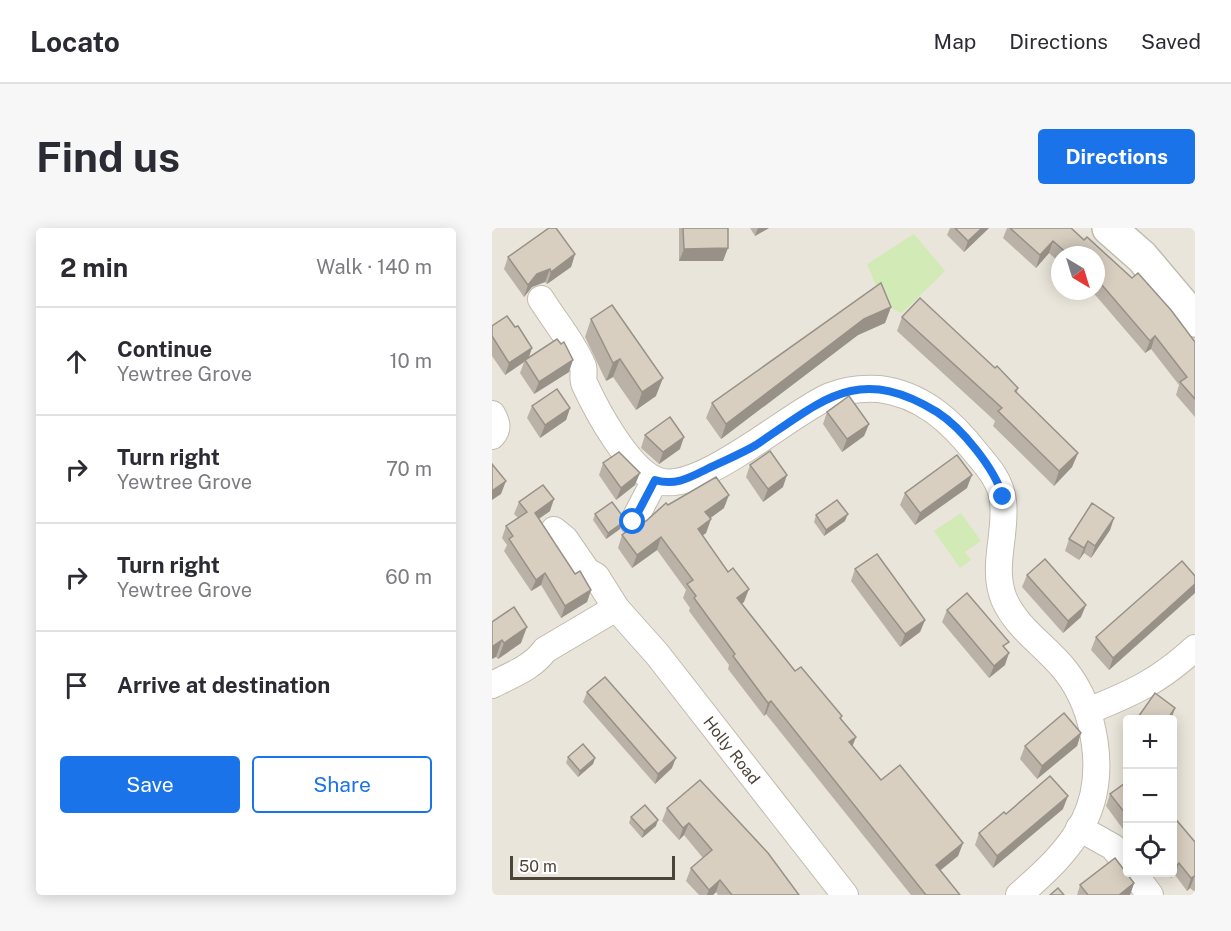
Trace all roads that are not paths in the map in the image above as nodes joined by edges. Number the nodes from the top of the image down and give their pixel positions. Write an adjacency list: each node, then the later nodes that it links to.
1 (1109, 228): 3 (street)
2 (540, 299): 6 (street)
3 (1195, 320)
4 (492, 414): 5 (street)
5 (492, 436)
6 (655, 480): 7 (street); 12 (street)
7 (633, 522)
8 (554, 530): 9 (street, Holly Road)
9 (616, 608): 11 (street); 16 (street, Holly Road)
10 (1195, 648): 12 (street)
11 (492, 685)
12 (1088, 711): 13 (street)
13 (1079, 828): 14 (street); 17 (street)
14 (1123, 860)
15 (1135, 877): 18 (street)
16 (845, 895)
17 (1019, 895)
18 (1150, 895)

